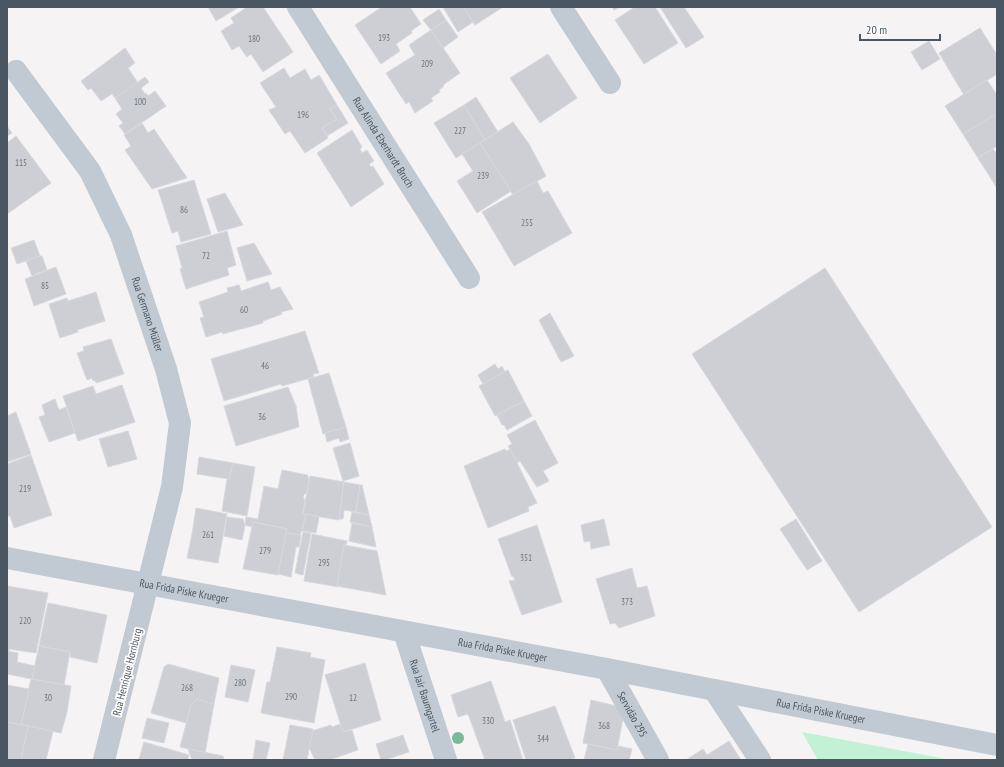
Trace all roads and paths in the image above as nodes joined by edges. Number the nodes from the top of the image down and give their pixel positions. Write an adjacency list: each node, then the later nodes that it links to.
1 (298, 7): 5 (street, Rua Alinda Eberhardt Bruch)
2 (560, 7): 4 (street)
3 (16, 71): 7 (street, Rua Germano Müller)
4 (610, 83)
5 (469, 278)
6 (7, 558): 7 (street, Rua Frida Piske Krueger)
7 (149, 585): 8 (street, Rua Frida Piske Krueger); 12 (street, Rua Henrique Hornburg)
8 (404, 632): 9 (street, Rua Frida Piske Krueger); 13 (street, Rua Jair Baumgartel)
9 (607, 669): 10 (street, Rua Frida Piske Krueger); 14 (street, Servidão 295)
10 (714, 690): 11 (street, Rua Frida Piske Krueger); 15 (street)
11 (997, 745)
12 (104, 760)
13 (446, 760)
14 (658, 760)
15 (760, 760)

